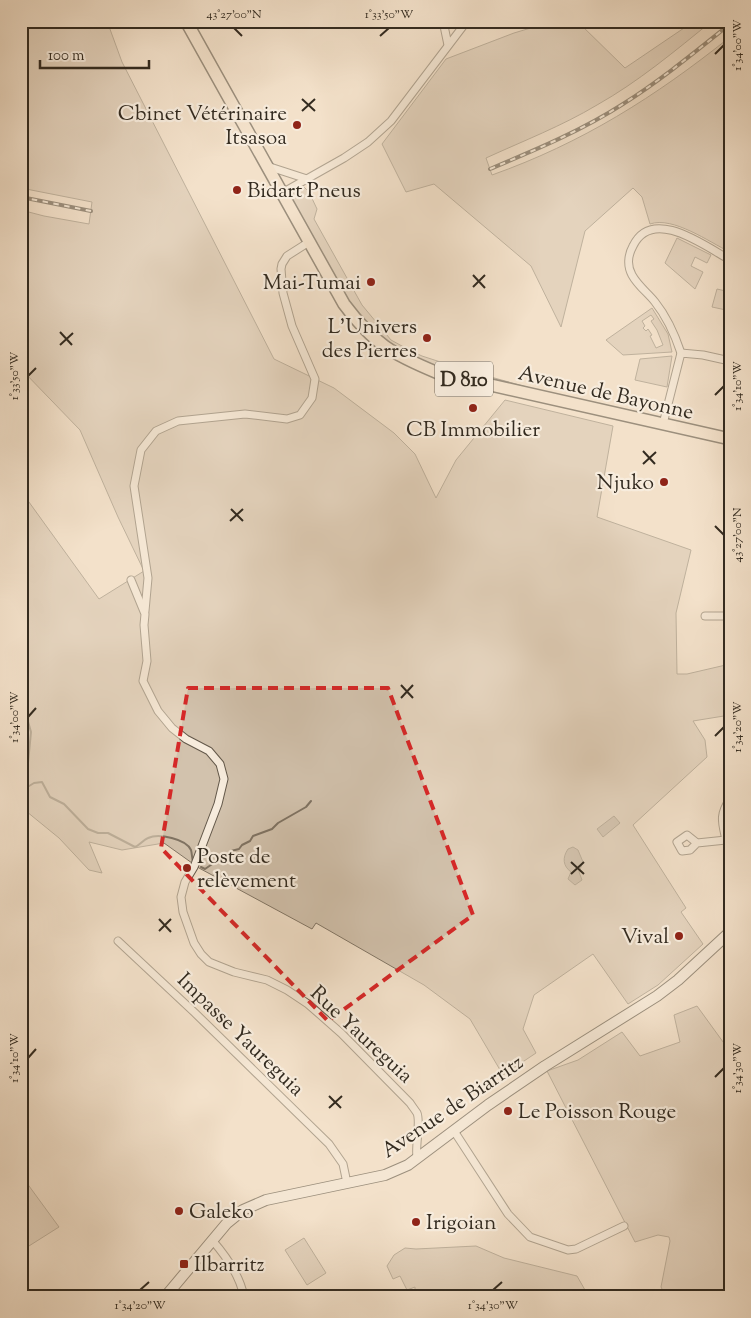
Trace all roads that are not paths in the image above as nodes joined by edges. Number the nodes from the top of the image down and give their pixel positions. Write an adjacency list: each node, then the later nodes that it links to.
1 (186, 21): 5 (main road, Avenue de Bayonne / D 810)
2 (443, 21): 4 (street)
3 (467, 21): 4 (street)
4 (448, 45): 6 (street)
5 (267, 166): 6 (street); 7 (main road, Avenue de Bayonne / D 810)
6 (306, 179): 7 (street)
7 (282, 193): 8 (main road, Avenue de Bayonne / D 810)
8 (309, 242): 12 (main road, Avenue de Bayonne / D 810); 15 (street)
9 (730, 260): 10 (street)
10 (681, 353): 11 (street); 12 (street)
11 (730, 361)
12 (663, 424): 13 (main road, Avenue de Bayonne / D 810)
13 (730, 440)
14 (131, 580): 15 (street)
15 (145, 614): 24 (street, Rue Yaureguia)
16 (705, 616): 17 (street)
17 (730, 616)
18 (730, 799): 19 (street)
19 (729, 840): 20 (street)
20 (698, 843)
21 (730, 932): 23 (main road, Avenue de Biarritz)
22 (118, 941): 25 (street, Impasse Yaureguia)
23 (454, 1131): 24 (main road, Avenue de Biarritz); 26 (street)
24 (417, 1158): 25 (main road, Avenue de Biarritz)
25 (347, 1183): 27 (main road, Avenue de Biarritz)
26 (624, 1226)
27 (212, 1240): 28 (main road, Avenue de Biarritz); 29 (street)
28 (165, 1297)
29 (244, 1297)

